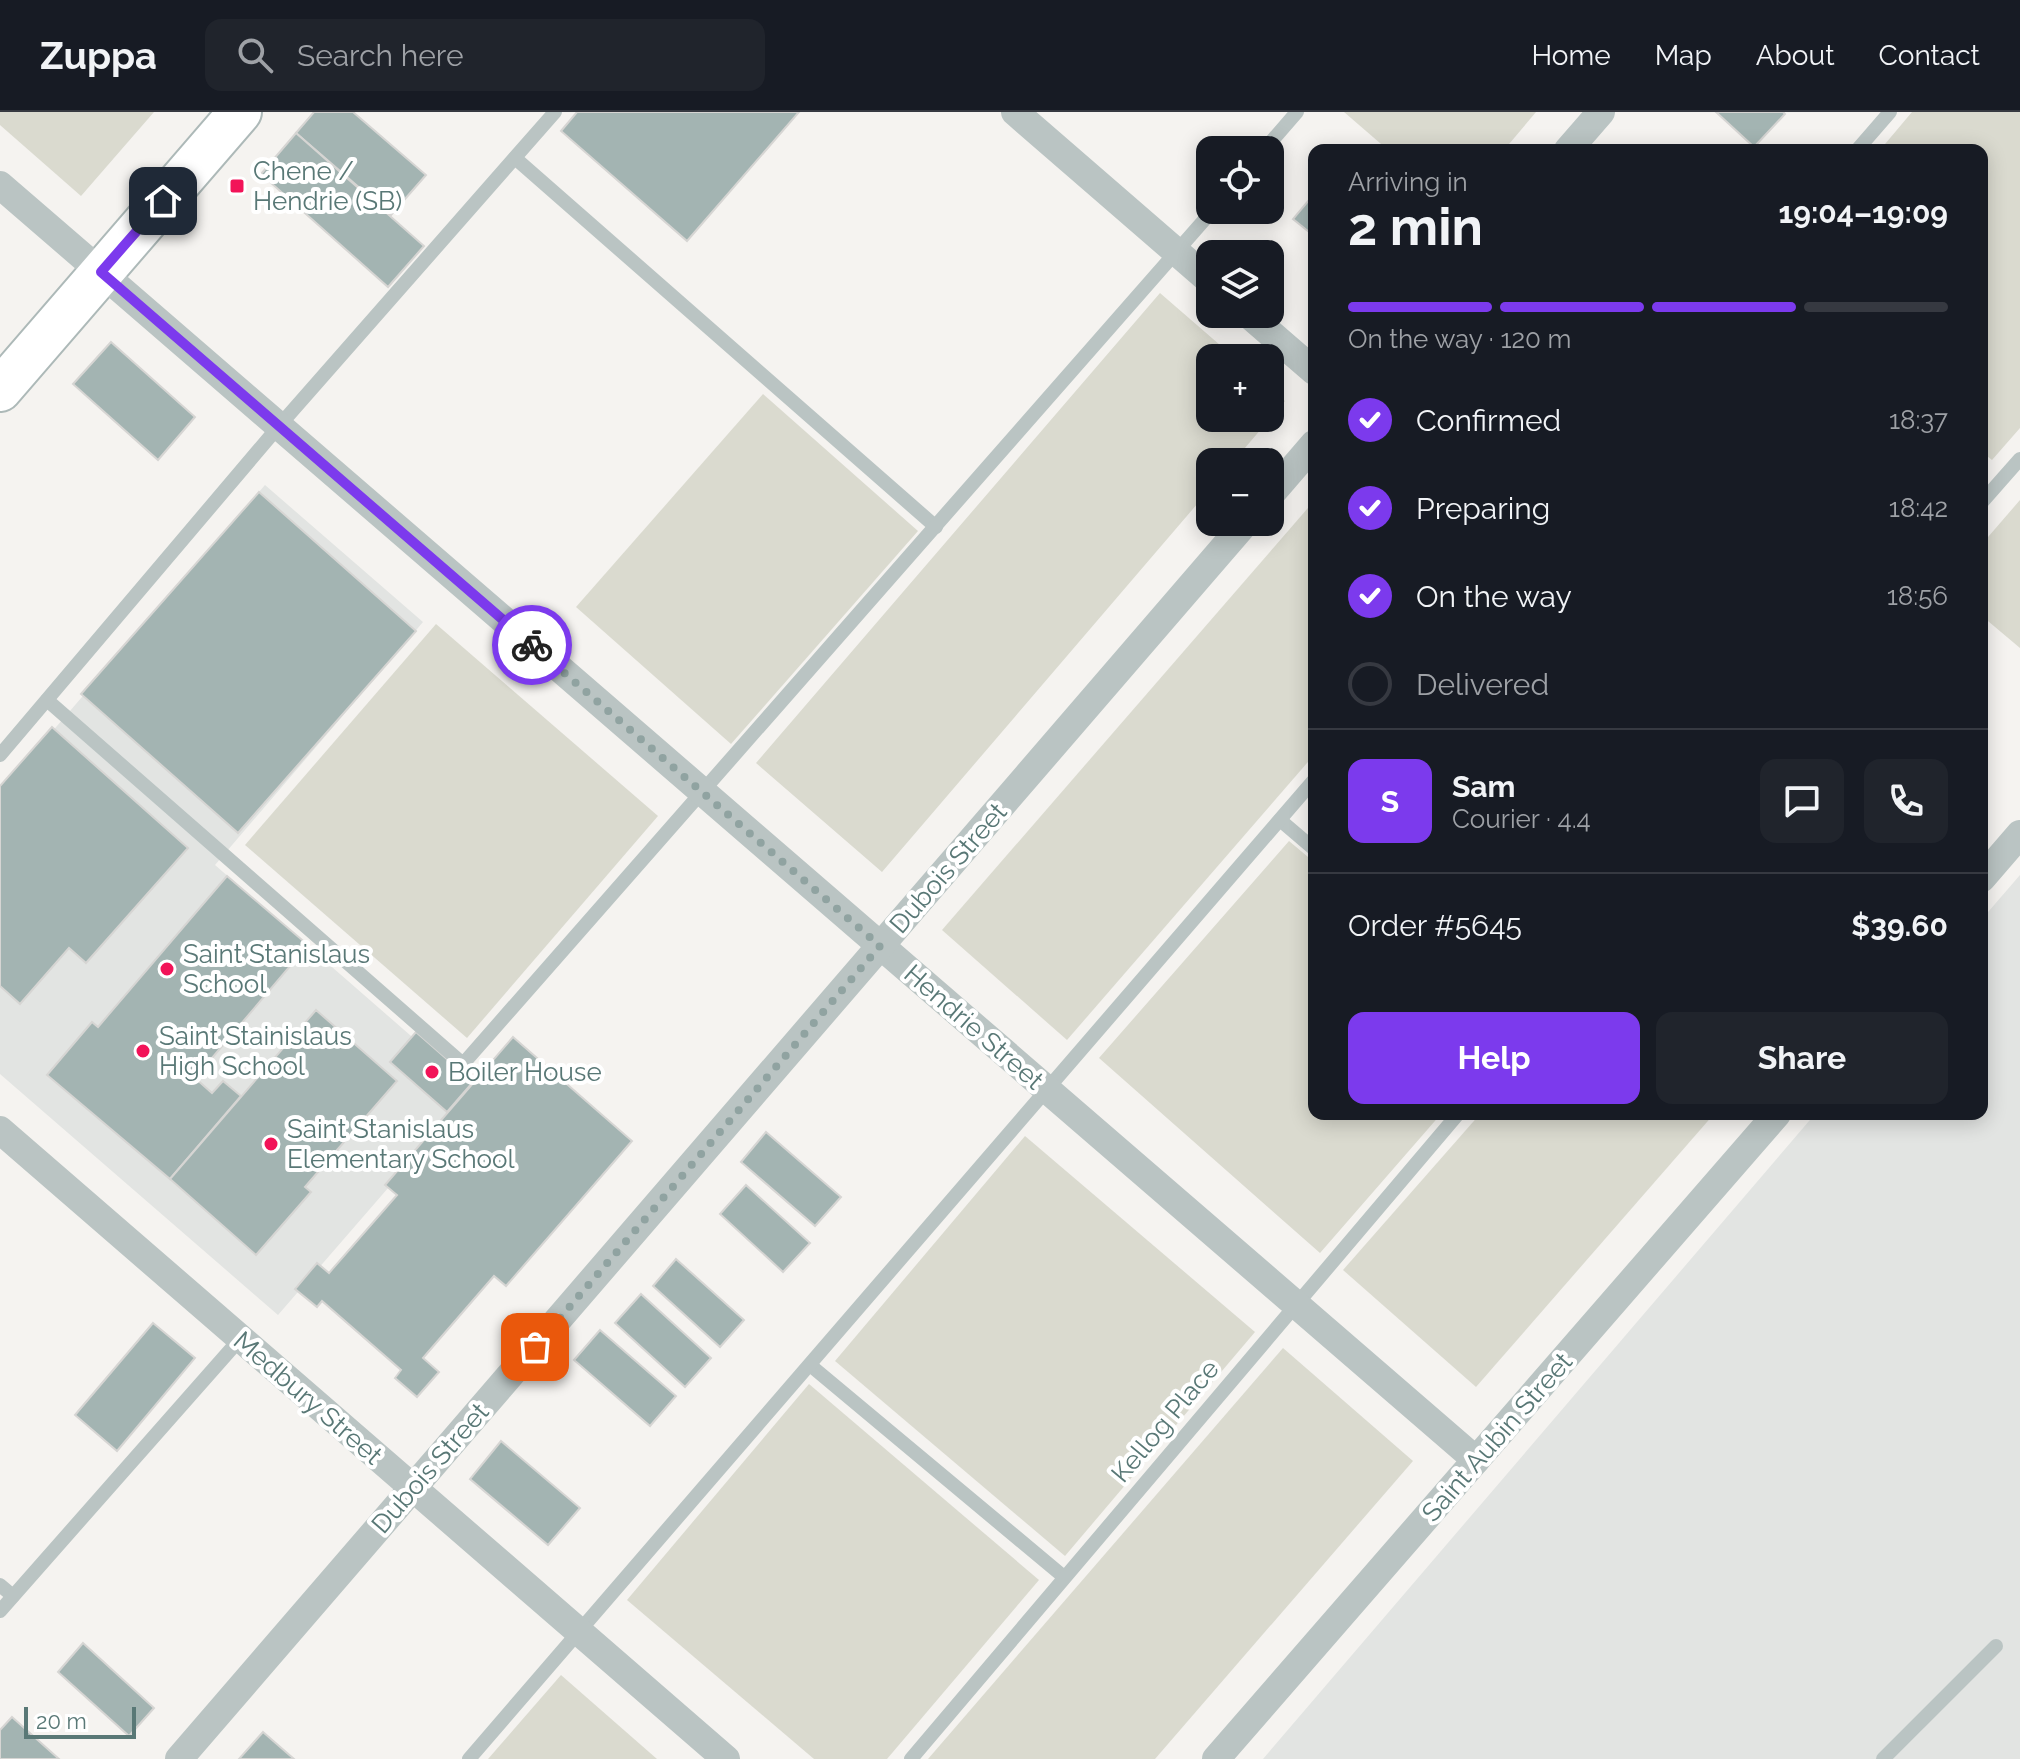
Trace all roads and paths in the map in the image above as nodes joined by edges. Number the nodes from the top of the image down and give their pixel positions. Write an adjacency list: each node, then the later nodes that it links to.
1 (240, 112): 15 (street)
2 (555, 112): 10 (lane)
3 (1015, 112): 13 (street)
4 (1297, 112): 7 (lane)
5 (1601, 112): 8 (street)
6 (1890, 112): 9 (lane)
7 (1276, 136)
8 (1573, 144)
9 (1862, 144)
10 (515, 158): 19 (lane); 24 (lane)
11 (0, 185): 15 (street, Hendrie Street)
12 (1201, 224): 13 (lane)
13 (1177, 253): 14 (street); 24 (lane)
14 (1196, 269)
15 (101, 272): 18 (street); 19 (street, Hendrie Street)
16 (1264, 328): 17 (street)
17 (1308, 366)
18 (0, 390)
19 (279, 426): 26 (lane); 29 (street, Hendrie Street)
20 (1308, 451): 22 (street)
21 (2020, 459): 23 (lane)
22 (1284, 479)
23 (1988, 489)
24 (936, 527): 29 (lane)
25 (1234, 536): 34 (street, Dubois Street)
26 (47, 700): 27 (lane); 29 (lane)
27 (0, 755)
28 (1308, 787): 30 (lane)
29 (703, 792): 34 (street, Hendrie Street)
30 (1280, 820): 32 (lane); 35 (lane)
31 (2020, 834): 33 (street)
32 (1308, 844)
33 (1988, 871)
34 (880, 946): 35 (street, Hendrie Street); 43 (street, Dubois Street)
35 (1047, 1090): 39 (street, Hendrie Street); 41 (lane)
36 (1453, 1120): 39 (lane, Kellog Place)
37 (1772, 1120): 42 (street, Saint Aubin Street)
38 (0, 1130): 40 (street, Medbury Street)
39 (1295, 1304): 42 (street, Hendrie Street); 44 (lane, Kellog Place)
40 (240, 1339): 43 (street, Medbury Street); 46 (lane)
41 (810, 1365): 44 (lane); 48 (lane)
42 (1476, 1460): 54 (street, Saint Aubin Street)
43 (413, 1488): 48 (street, Medbury Street); 50 (street, Dubois Street)
44 (1064, 1577): 53 (lane, Kellog Place)
45 (0, 1585): 46 (lane)
46 (13, 1596): 47 (lane)
47 (0, 1611)
48 (580, 1632): 51 (lane); 52 (street, Medbury Street)
49 (1996, 1646): 55 (lane)
50 (179, 1759)
51 (469, 1759)
52 (726, 1759)
53 (911, 1759)
54 (1216, 1759)
55 (1883, 1759)

